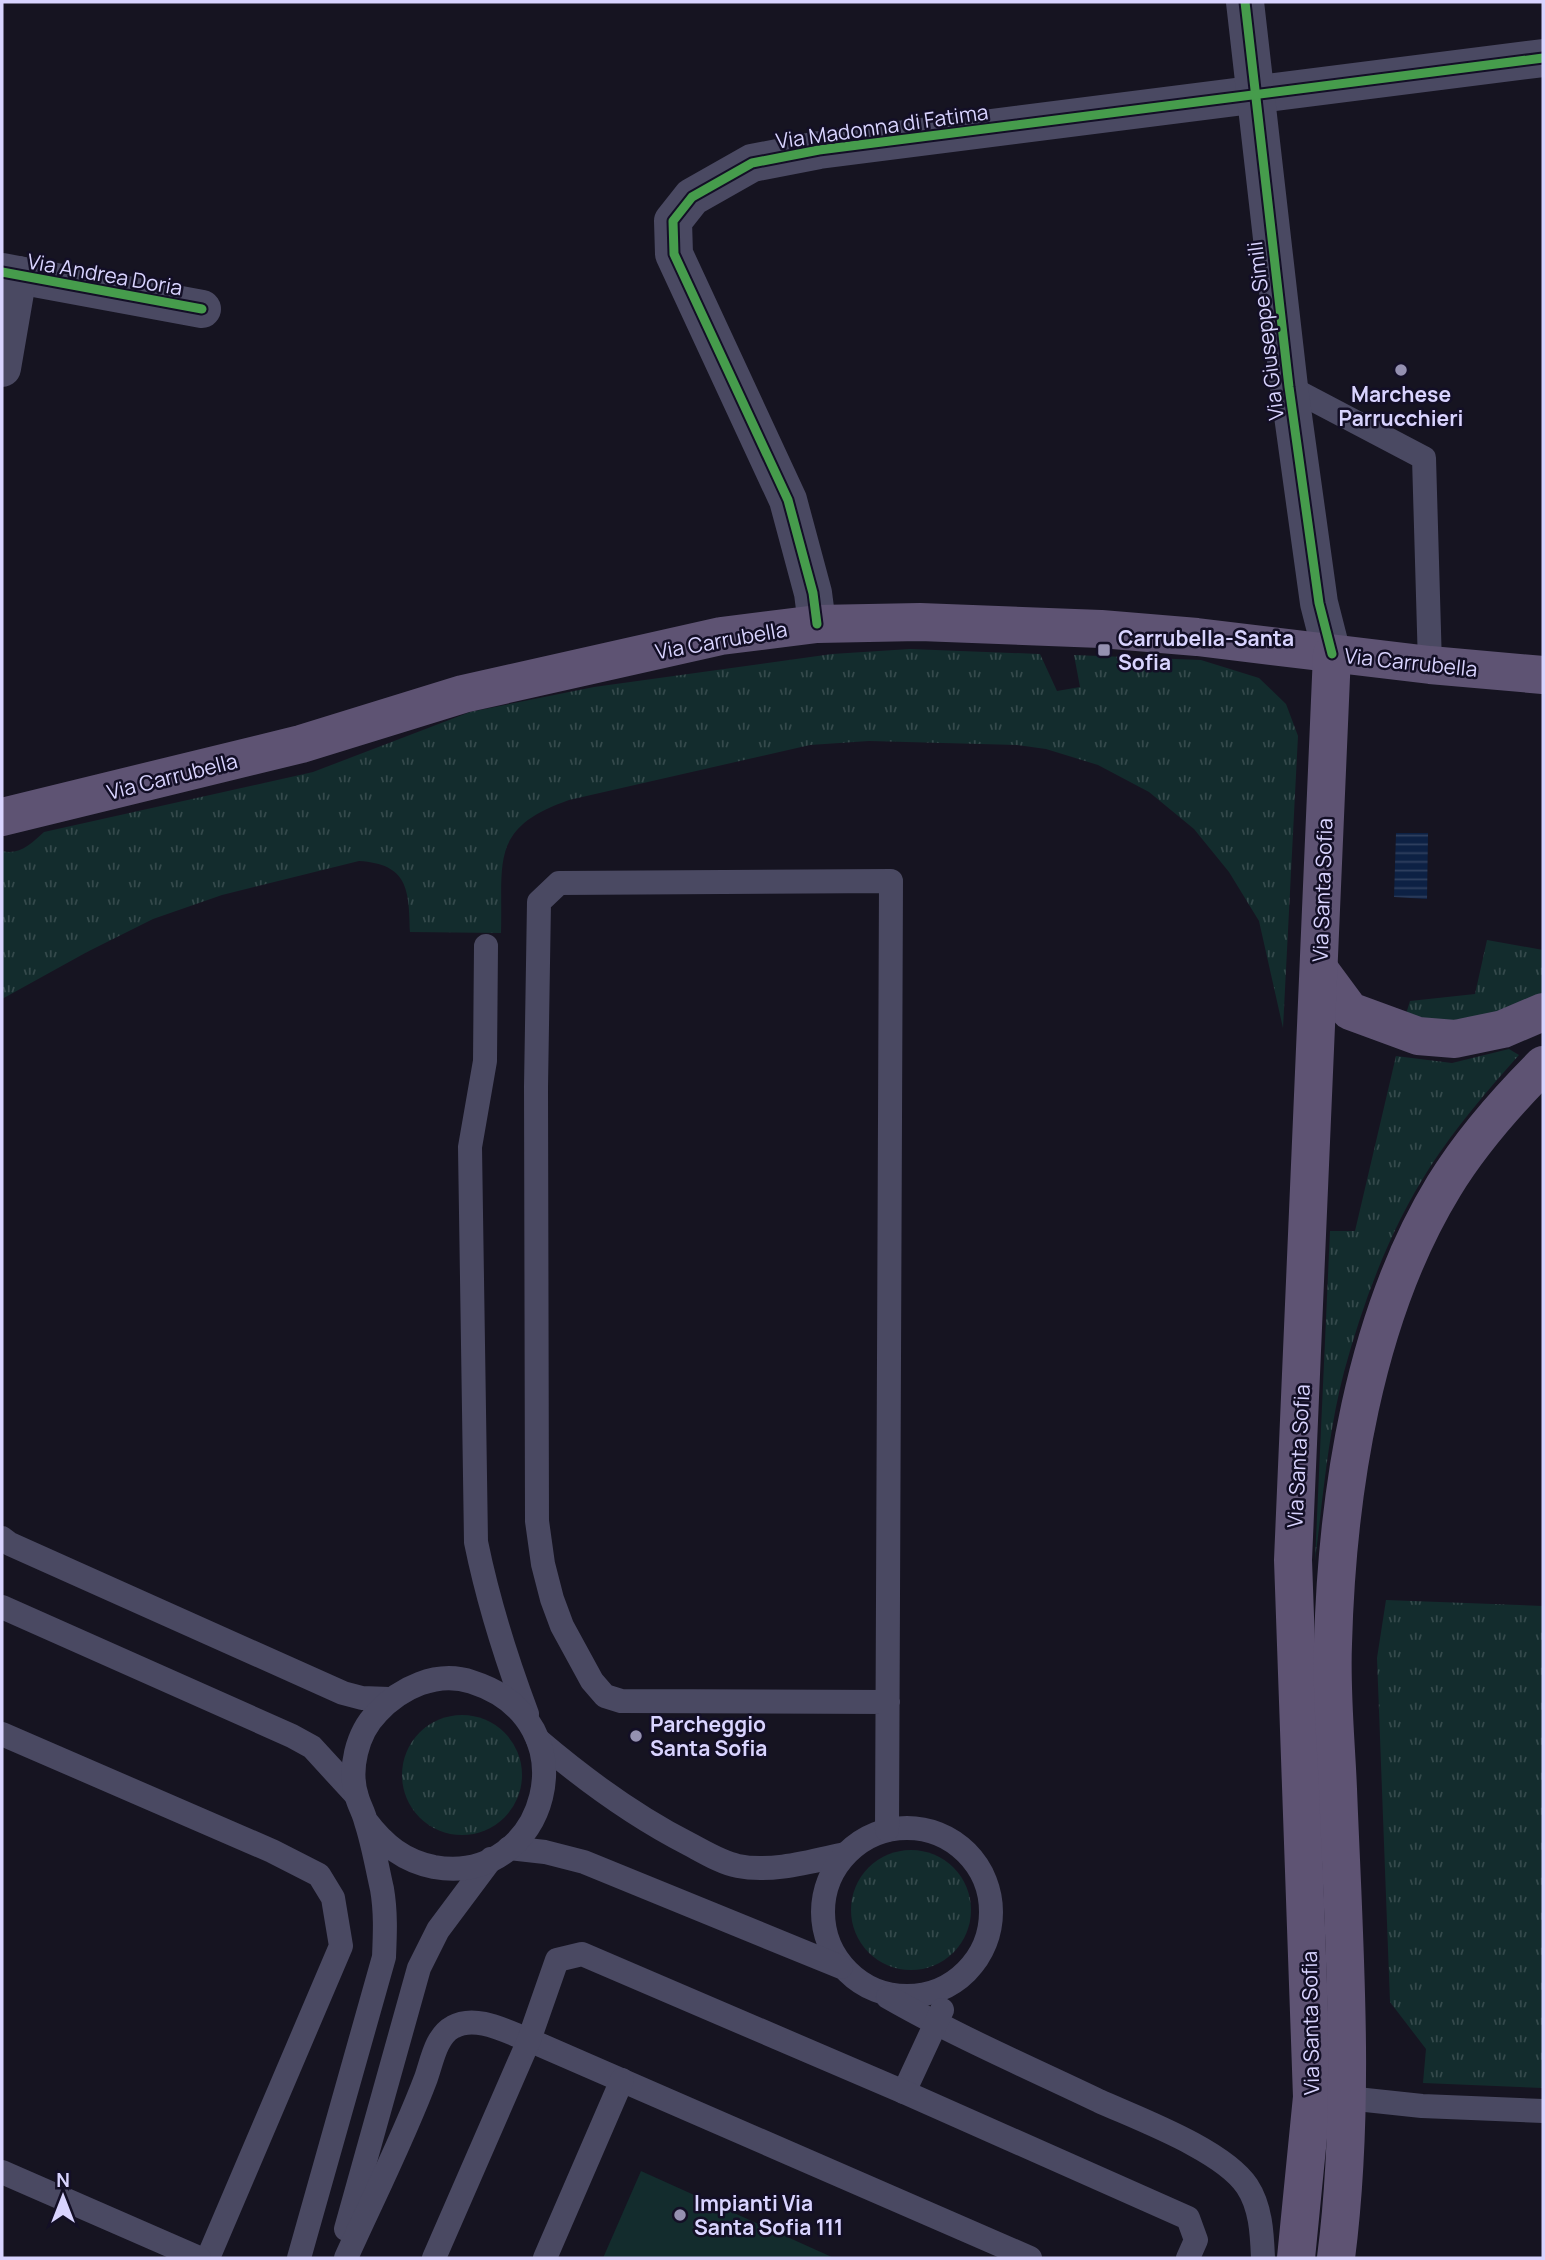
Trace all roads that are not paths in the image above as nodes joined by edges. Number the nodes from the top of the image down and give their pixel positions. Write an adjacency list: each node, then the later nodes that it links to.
1 (1245, 2): 3 (street, Via Giuseppe Simili)
2 (1543, 58): 3 (street, Via Madonna di Fatima)
3 (1256, 95): 7 (street, Via Giuseppe Simili); 8 (street, Via Madonna di Fatima)
4 (10, 274): 5 (street, Via Andrea Doria); 6 (street)
5 (202, 309)
6 (2, 368)
7 (1289, 387): 9 (street, Via Giuseppe Simili); 10 (lane)
8 (817, 624): 9 (main road, Via Carrubella); 12 (main road, Via Carrubella)
9 (1332, 654): 10 (main road, Via Carrubella); 14 (main road, Via Santa Sofia)
10 (1430, 665): 11 (main road, Via Carrubella)
11 (1543, 675)
12 (2, 817)
13 (486, 946): 21 (lane)
14 (1319, 969): 15 (main road); 48 (main road, Via Santa Sofia)
15 (1543, 1012)
16 (1543, 1065): 35 (main road, Via Santa Sofia)
17 (2, 1538): 19 (lane)
18 (2, 1607): 23 (lane)
19 (389, 1699): 21 (lane); 23 (lane)
20 (888, 1702): 20 (lane); 25 (lane)
21 (535, 1732): 26 (lane); 27 (lane)
22 (2, 1734): 39 (lane)
23 (356, 1795): 24 (lane)
24 (366, 1821): 26 (lane); 40 (lane)
25 (887, 1830): 27 (lane); 29 (lane)
26 (500, 1854): 28 (lane); 41 (lane)
27 (845, 1854): 28 (lane)
28 (841, 1967): 30 (lane)
29 (966, 1973): 30 (lane); 31 (lane)
30 (881, 1993): 31 (lane)
31 (935, 2024): 34 (lane); 47 (lane)
32 (529, 2040): 33 (lane); 34 (lane); 42 (lane); 43 (lane)
33 (622, 2080): 44 (lane); 45 (lane)
34 (904, 2092): 46 (lane)
35 (1347, 2098): 36 (lane); 49 (main road, Via Santa Sofia)
36 (1543, 2111)
37 (2, 2172): 38 (lane)
38 (199, 2258)
39 (208, 2258)
40 (299, 2258)
41 (338, 2258)
42 (346, 2258)
43 (434, 2258)
44 (545, 2258)
45 (1030, 2258)
46 (1188, 2258)
47 (1263, 2258)
48 (1296, 2258)
49 (1336, 2258)

